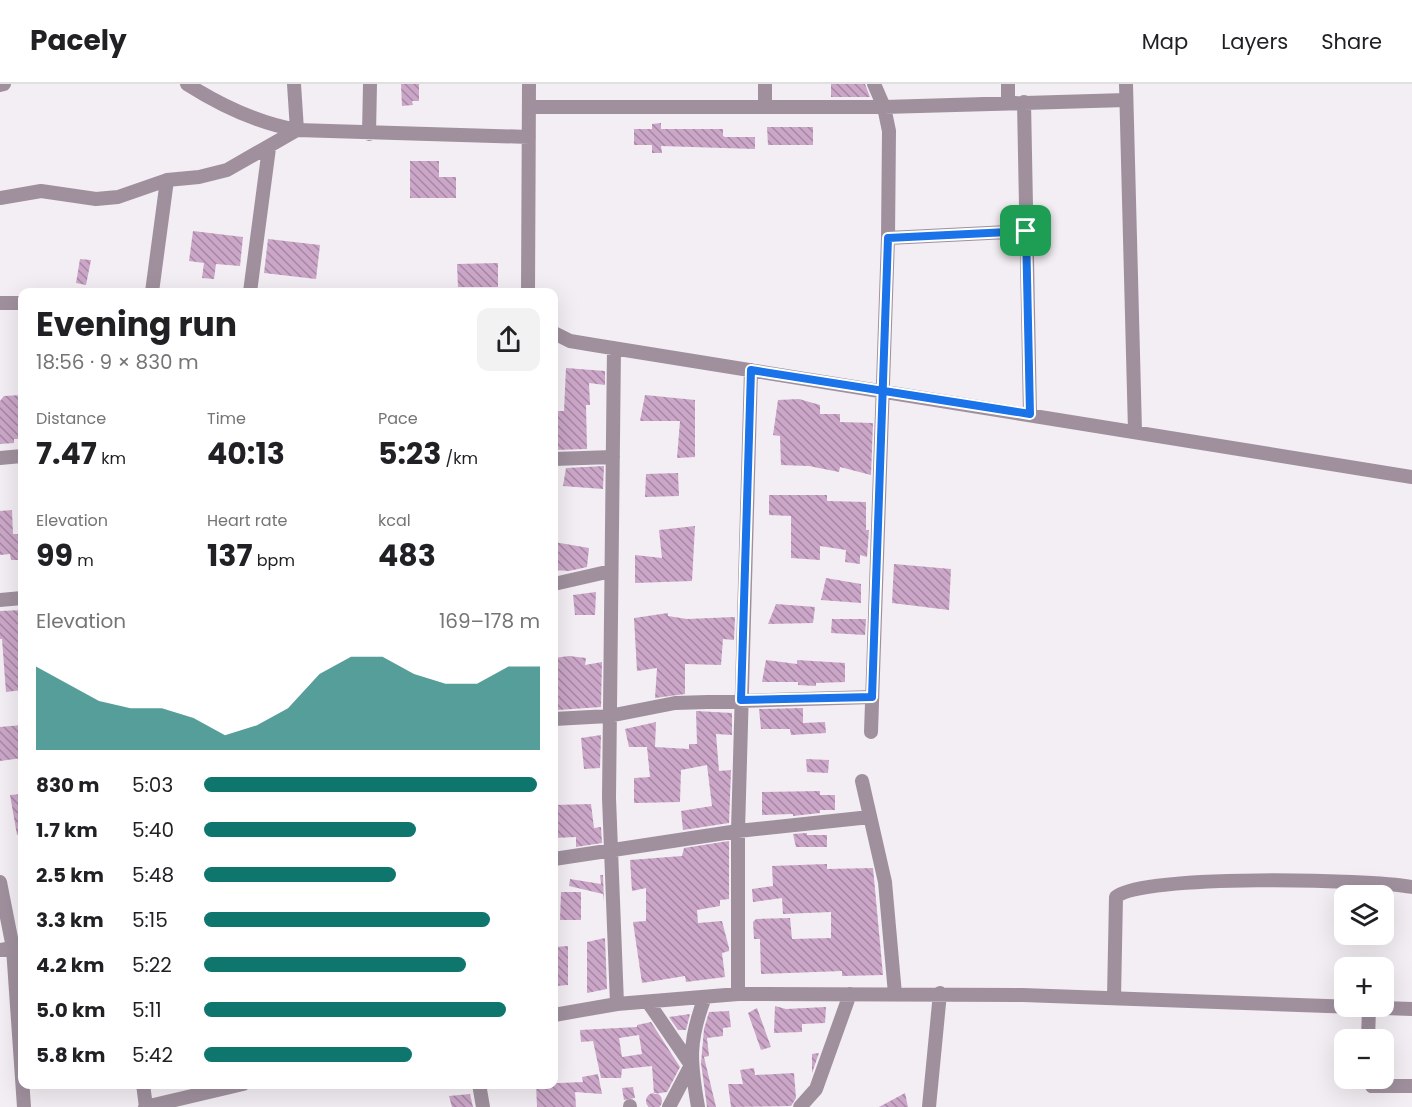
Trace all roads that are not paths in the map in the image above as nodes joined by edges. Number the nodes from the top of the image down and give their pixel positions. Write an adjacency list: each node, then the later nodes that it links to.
1 (187, 84): 15 (street)
2 (294, 84): 15 (street)
3 (370, 84): 16 (street)
4 (529, 84): 13 (street)
5 (765, 84): 12 (street)
6 (874, 84): 14 (street)
7 (1008, 84): 10 (street)
8 (1126, 84): 9 (street)
9 (1126, 100): 11 (street); 35 (street)
10 (1008, 102): 11 (street); 14 (street)
11 (1024, 102): 21 (street)
12 (765, 105): 13 (street); 14 (street)
13 (529, 107): 17 (street)
14 (884, 107): 22 (street)
15 (297, 130): 16 (street); 18 (street)
16 (369, 134): 17 (street)
17 (529, 137): 25 (street)
18 (269, 148): 19 (street); 24 (street)
19 (166, 180): 20 (street); 23 (street)
20 (0, 198)
21 (1026, 231): 22 (street); 34 (street)
22 (888, 238): 33 (street)
23 (152, 288)
24 (251, 288)
25 (528, 288)
26 (0, 303): 27 (street)
27 (18, 303)
28 (558, 335): 30 (street)
29 (558, 340): 30 (street)
30 (570, 340): 31 (street)
31 (615, 348): 32 (street); 37 (street)
32 (751, 370): 33 (street); 46 (street)
33 (883, 390): 34 (street); 45 (street)
34 (1030, 414): 35 (street)
35 (1135, 431): 40 (street)
36 (18, 456): 38 (street)
37 (613, 457): 39 (street); 41 (street)
38 (0, 458)
39 (558, 459)
40 (1412, 477)
41 (612, 571): 42 (street); 47 (street)
42 (558, 583)
43 (18, 598): 44 (street)
44 (0, 600)
45 (872, 697): 46 (street); 49 (street)
46 (741, 700): 47 (street); 52 (street)
47 (609, 716): 48 (street); 53 (street)
48 (558, 719)
49 (871, 732)
50 (862, 782): 51 (street)
51 (870, 817): 52 (street); 61 (street)
52 (738, 831): 53 (street); 59 (street)
53 (610, 849): 54 (street); 65 (street)
54 (558, 858)
55 (0, 882): 57 (street)
56 (1412, 886): 63 (street)
57 (12, 948): 70 (street)
58 (940, 993): 61 (street); 63 (street); 84 (street)
59 (738, 994): 60 (street); 62 (street)
60 (850, 994): 61 (street); 83 (street)
61 (895, 994)
62 (705, 997): 64 (street); 71 (street)
63 (1114, 998): 66 (street)
64 (648, 1002): 65 (street); 71 (street)
65 (617, 1004): 69 (street)
66 (1334, 1007)
67 (1394, 1009): 68 (street)
68 (1412, 1010)
69 (558, 1014)
70 (18, 1028)
71 (691, 1065): 81 (street); 82 (street)
72 (1394, 1086): 73 (street)
73 (1412, 1086)
74 (23, 1089): 78 (street)
75 (144, 1089): 79 (street)
76 (210, 1089): 79 (street)
77 (480, 1089): 80 (street)
78 (24, 1107)
79 (146, 1107)
80 (483, 1107)
81 (669, 1107)
82 (698, 1107)
83 (800, 1107)
84 (929, 1107)

